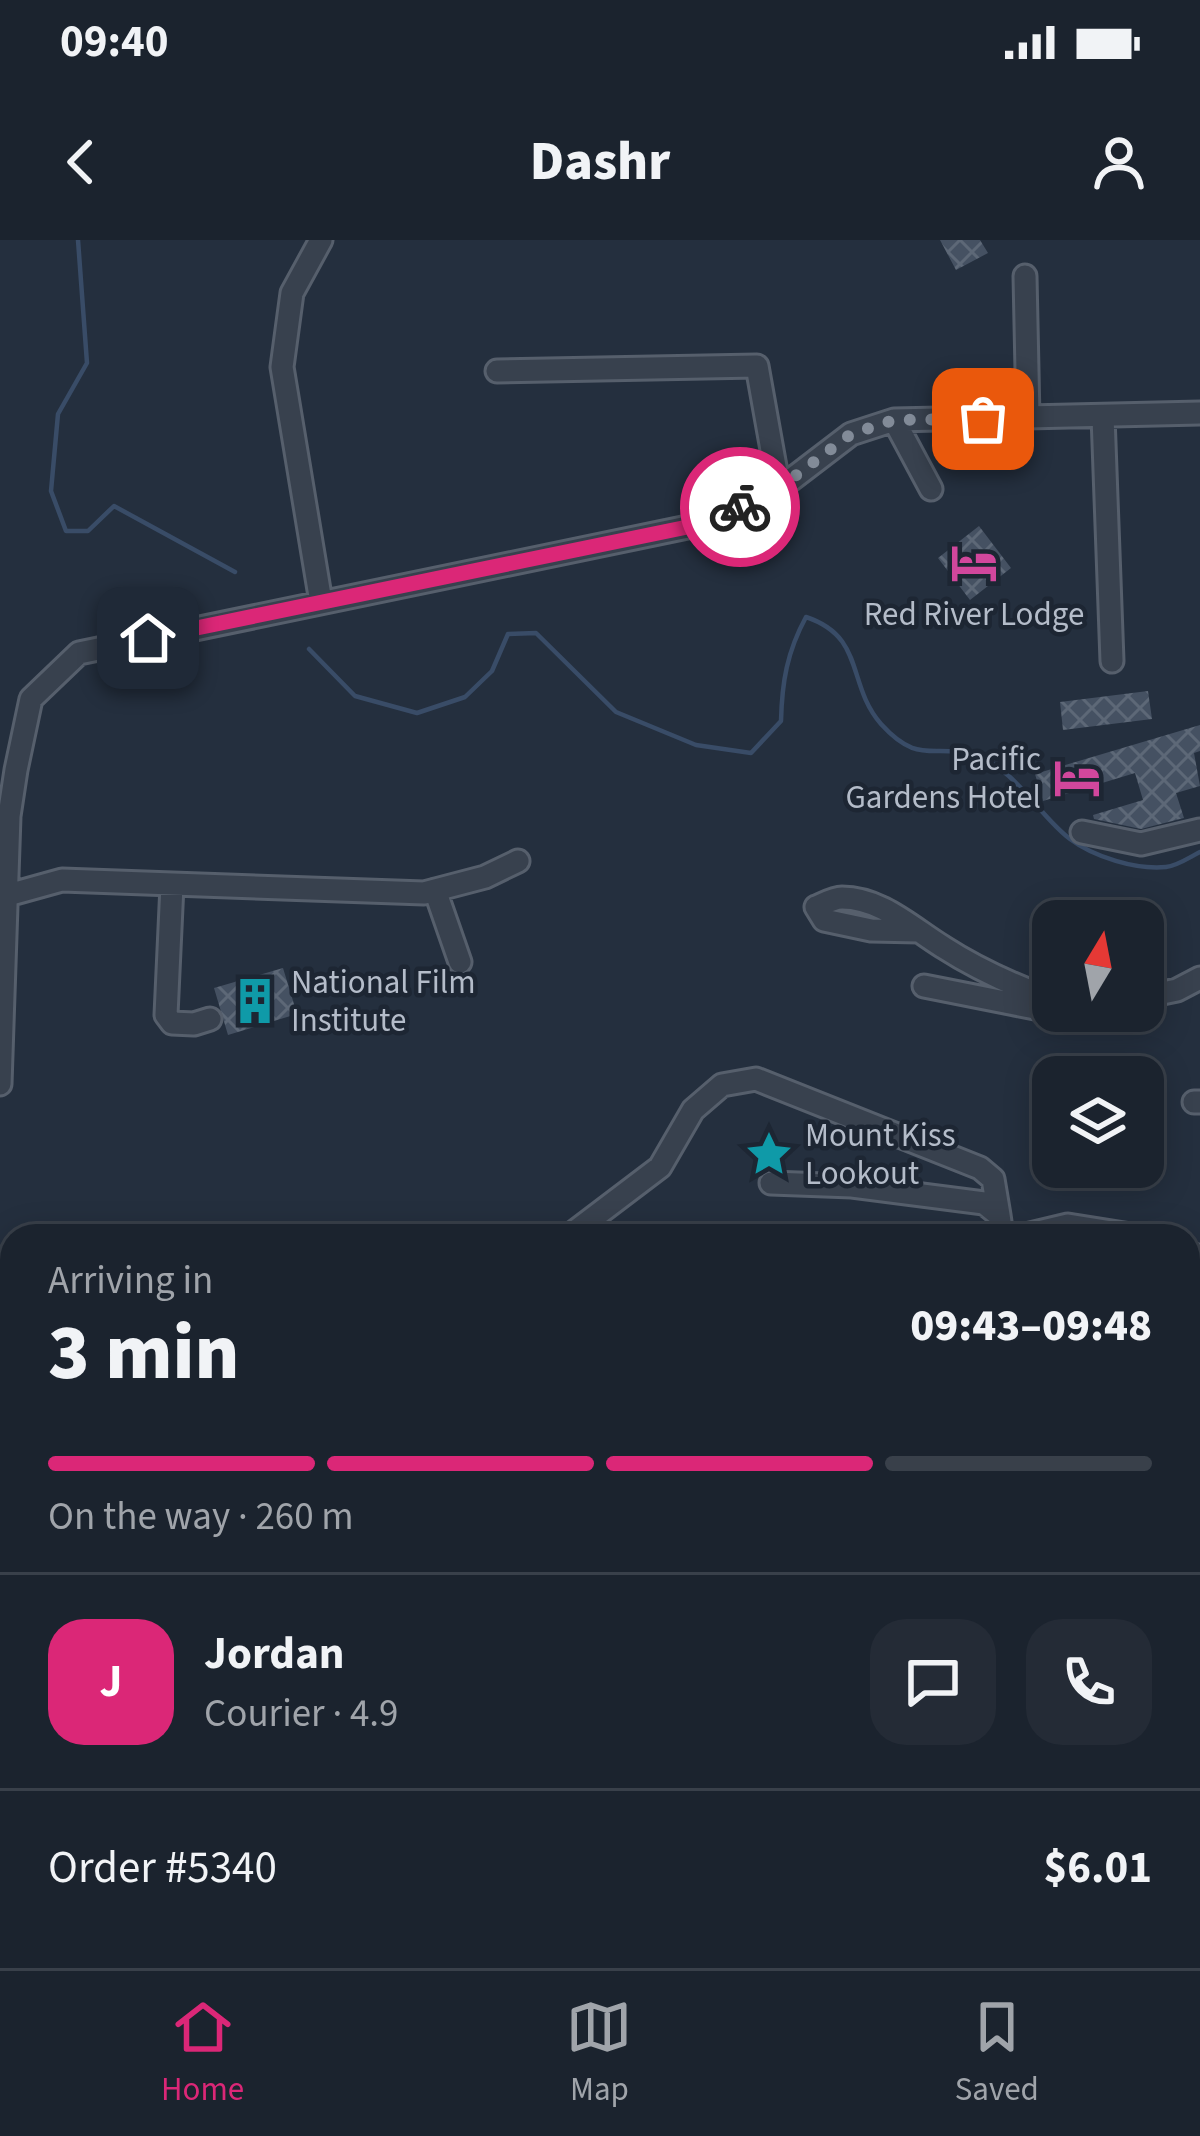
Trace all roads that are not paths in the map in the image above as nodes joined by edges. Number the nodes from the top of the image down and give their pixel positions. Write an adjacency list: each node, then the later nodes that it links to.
1 (321, 240): 10 (street)
2 (1025, 276): 6 (street)
3 (497, 371): 8 (street)
4 (1200, 413): 5 (street)
5 (1103, 416): 6 (street); 11 (street)
6 (1028, 418): 7 (street)
7 (894, 420): 8 (street); 9 (street)
8 (779, 488): 10 (street)
9 (931, 489)
10 (321, 602): 12 (street)
11 (1112, 662)
12 (4, 824): 18 (street)
13 (1200, 830): 14 (street)
14 (1082, 832)
15 (518, 861): 17 (street)
16 (172, 885): 17 (street); 18 (street); 26 (street)
17 (434, 890): 20 (street)
18 (8, 895): 27 (street)
19 (919, 931): 24 (street)
20 (460, 962)
21 (1200, 978): 23 (street)
22 (924, 986): 25 (street)
23 (1164, 993)
24 (1032, 994)
25 (1032, 1007)
26 (210, 1019)
27 (0, 1084)
28 (771, 1183): 30 (street)
29 (585, 1224): 31 (street)
30 (999, 1224)
31 (1000, 1224)

